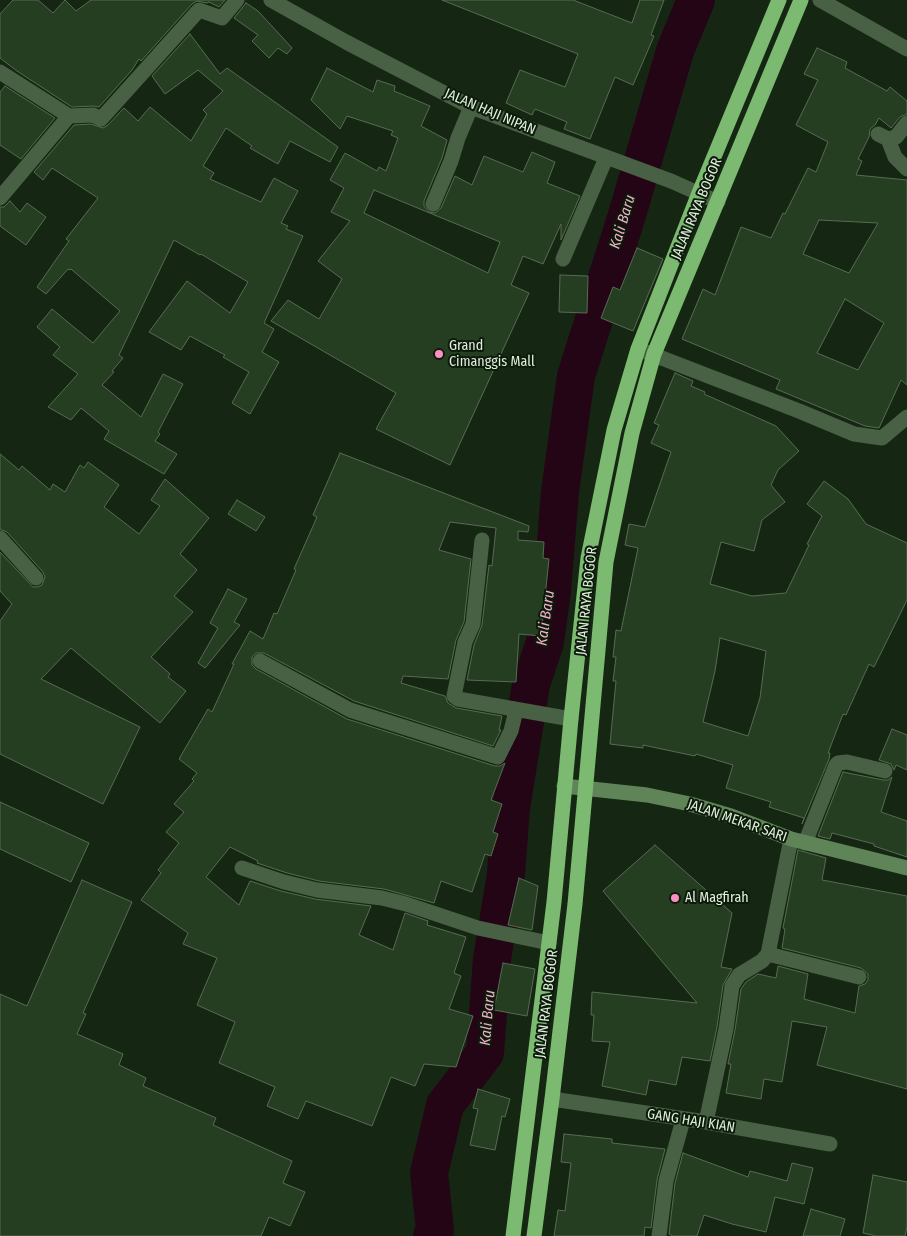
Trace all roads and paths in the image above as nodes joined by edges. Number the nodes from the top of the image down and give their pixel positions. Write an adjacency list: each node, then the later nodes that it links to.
1 (237, 0): 9 (street)
2 (271, 0): 8 (street, JALAN HAJI NIPAN)
3 (780, 0): 13 (highway, JALAN RAYA BOGOR)
4 (801, 0): 15 (highway, JALAN RAYA BOGOR)
5 (820, 0): 6 (street)
6 (907, 49)
7 (0, 72): 9 (street)
8 (471, 107): 11 (street, JALAN HAJI NIPAN); 16 (street)
9 (69, 116): 14 (street)
10 (907, 124): 12 (street)
11 (612, 160): 13 (street, JALAN HAJI NIPAN); 17 (street)
12 (907, 169)
13 (699, 193): 15 (street, JALAN HAJI NIPAN); 18 (highway, JALAN RAYA BOGOR)
14 (0, 198)
15 (718, 202): 19 (highway, JALAN RAYA BOGOR)
16 (433, 204)
17 (563, 259)
18 (638, 349): 19 (street); 26 (highway, JALAN RAYA BOGOR)
19 (654, 354): 20 (street); 29 (highway, JALAN RAYA BOGOR)
20 (907, 417)
21 (0, 538): 23 (street)
22 (482, 540): 25 (street)
23 (36, 578)
24 (260, 661): 25 (street)
25 (517, 710): 26 (street)
26 (570, 718): 28 (highway, JALAN RAYA BOGOR)
27 (884, 771): 30 (street)
28 (564, 786): 29 (main road, JALAN MEKAR SARI); 33 (highway, JALAN RAYA BOGOR)
29 (585, 788): 30 (main road, JALAN MEKAR SARI); 34 (highway, JALAN RAYA BOGOR)
30 (798, 841): 32 (main road, JALAN MEKAR SARI); 36 (street)
31 (242, 868): 35 (street)
32 (907, 868)
33 (554, 902): 34 (highway); 35 (highway, JALAN RAYA BOGOR)
34 (575, 904): 38 (highway, JALAN RAYA BOGOR)
35 (549, 943): 42 (highway, JALAN RAYA BOGOR)
36 (768, 954): 37 (street); 40 (street)
37 (859, 977)
38 (552, 1099): 39 (street, GANG HAJI KIAN); 43 (highway, JALAN RAYA BOGOR)
39 (682, 1120): 40 (street, GANG HAJI KIAN); 44 (street)
40 (706, 1122): 41 (street, GANG HAJI KIAN)
41 (830, 1144)
42 (513, 1236)
43 (534, 1236)
44 (659, 1236)

